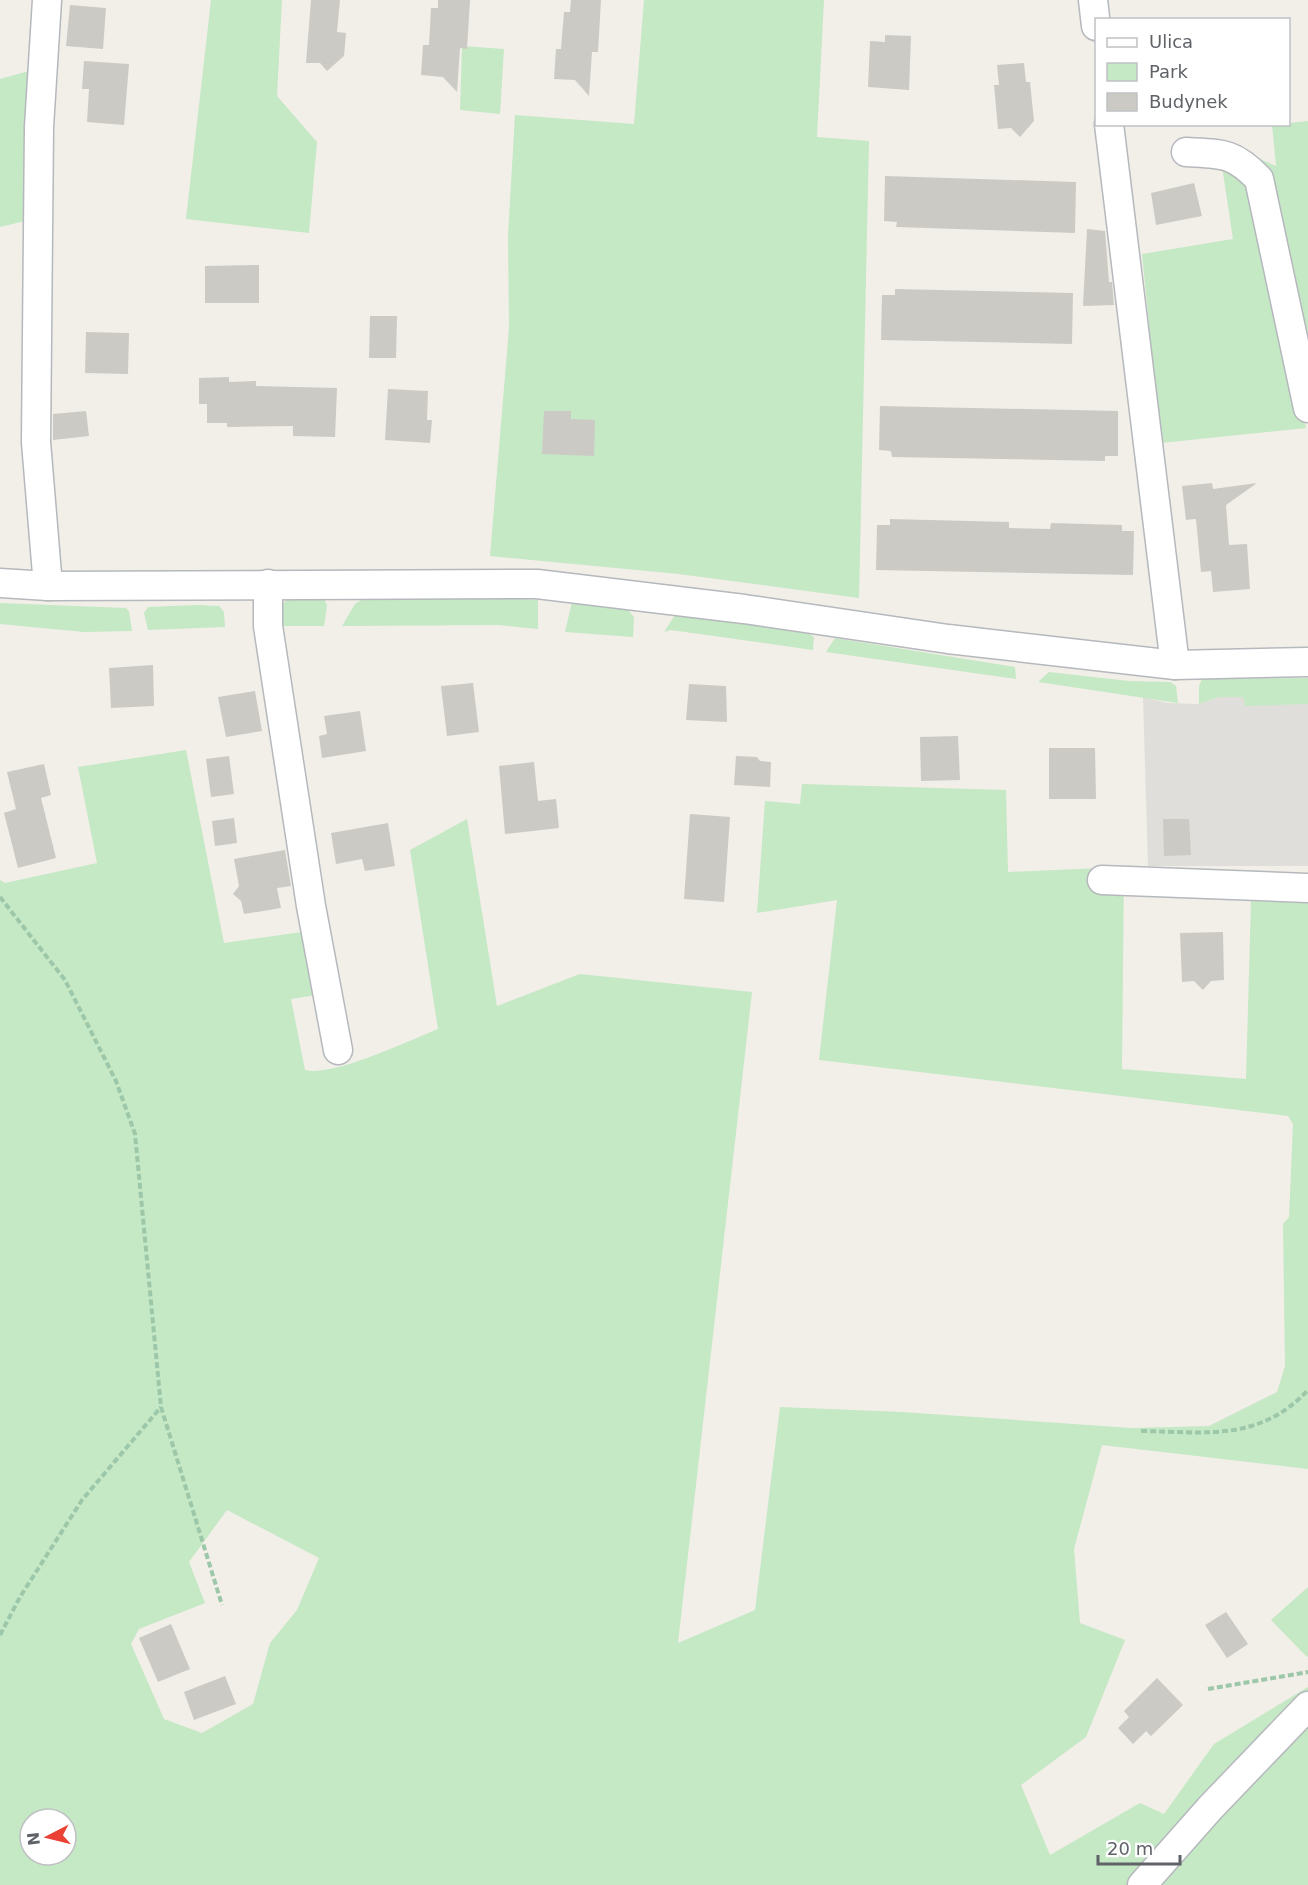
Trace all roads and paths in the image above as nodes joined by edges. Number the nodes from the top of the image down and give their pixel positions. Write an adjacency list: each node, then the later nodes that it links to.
1 (47, 0): 9 (street)
2 (1093, 0): 3 (street)
3 (1095, 18)
4 (1109, 126): 11 (street)
5 (1186, 152): 6 (street)
6 (1308, 408)
7 (0, 583): 9 (street)
8 (268, 584): 9 (street); 11 (street); 15 (street)
9 (48, 586)
10 (1308, 662): 11 (street)
11 (1175, 665)
12 (1102, 880): 13 (street)
13 (1308, 888)
14 (0, 897): 17 (path)
15 (338, 1050)
16 (1308, 1390): 18 (path)
17 (161, 1407): 19 (path); 20 (path)
18 (1141, 1431)
19 (222, 1605)
20 (0, 1635)
21 (1308, 1672): 22 (path)
22 (1208, 1689)
23 (1308, 1706): 24 (street)
24 (1142, 1885)

